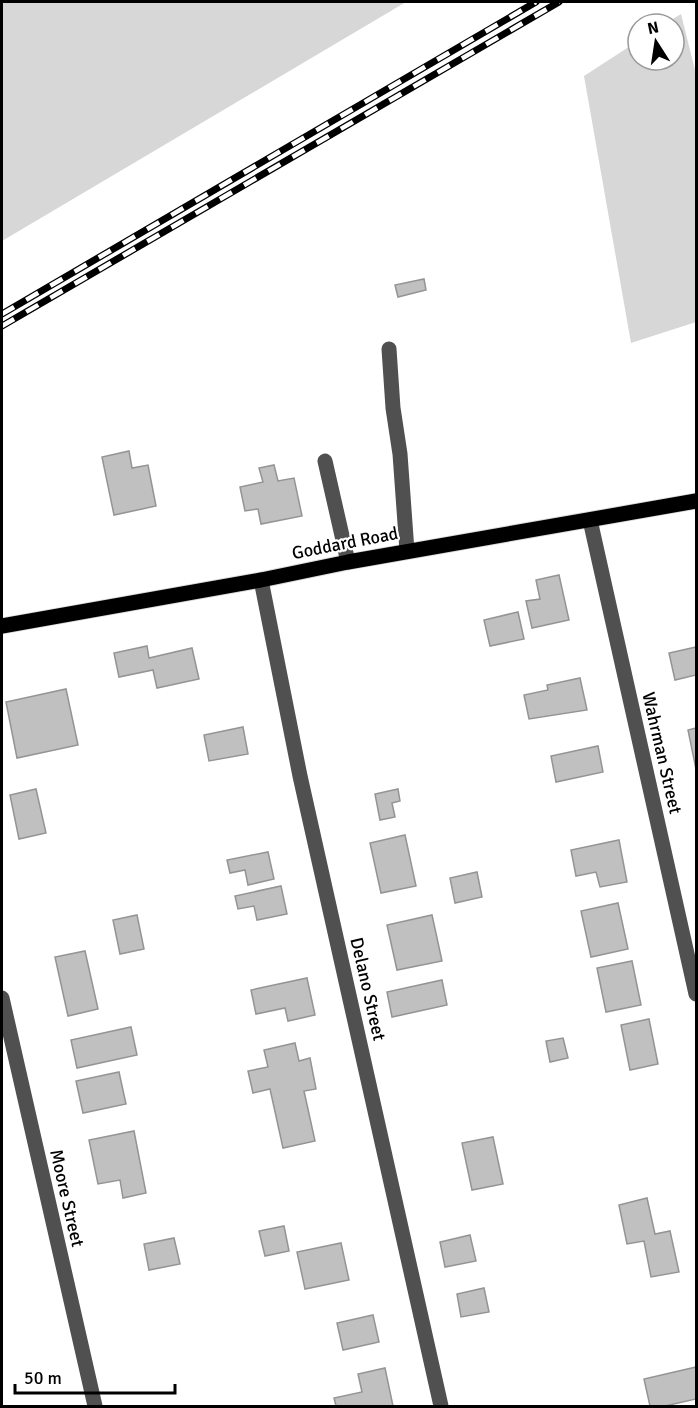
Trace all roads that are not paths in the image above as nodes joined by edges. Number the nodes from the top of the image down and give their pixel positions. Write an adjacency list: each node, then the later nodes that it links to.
1 (389, 349): 5 (street)
2 (325, 461): 6 (street)
3 (696, 501): 4 (main road, Goddard Road)
4 (590, 520): 5 (main road, Goddard Road); 9 (street, Wahrman Street)
5 (407, 551): 6 (main road, Goddard Road)
6 (348, 562): 7 (main road, Goddard Road)
7 (261, 579): 8 (main road, Goddard Road); 12 (street, Delano Street)
8 (2, 626)
9 (696, 994)
10 (2, 998): 11 (street, Moore Street)
11 (95, 1407)
12 (441, 1407)

